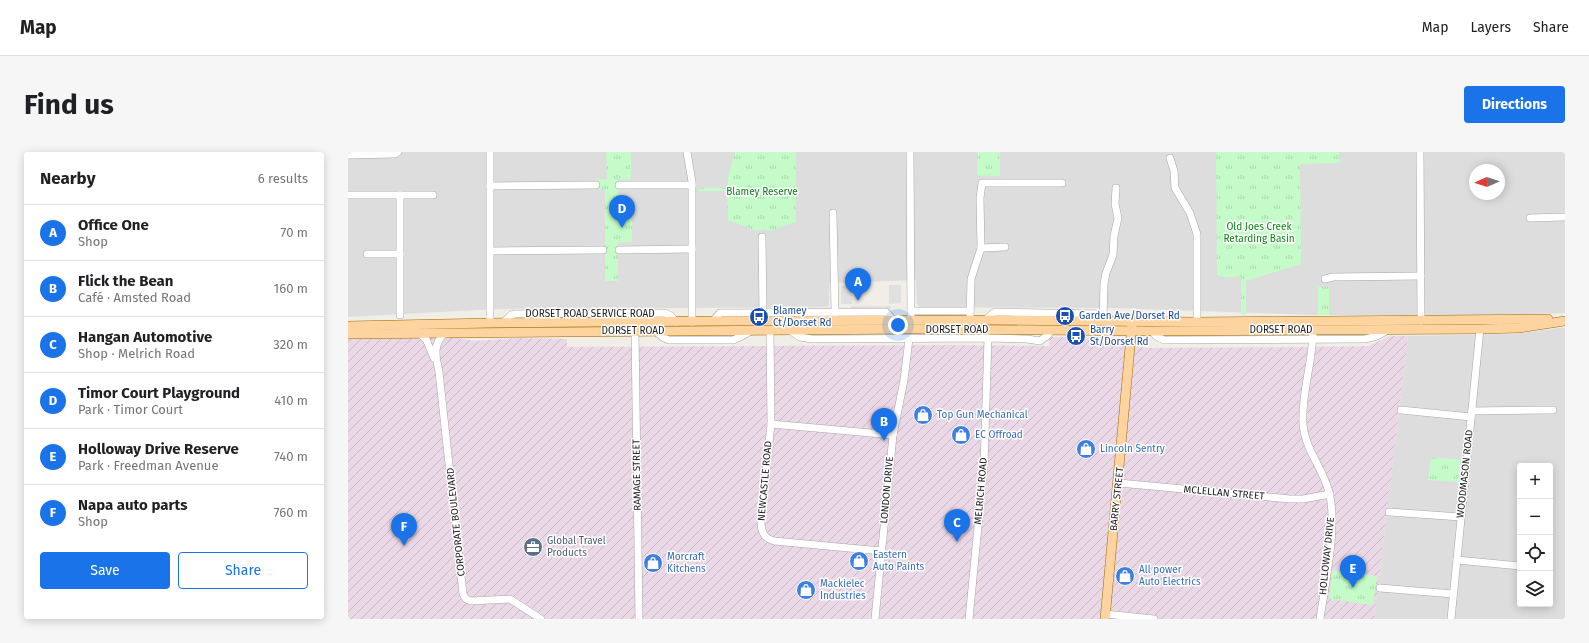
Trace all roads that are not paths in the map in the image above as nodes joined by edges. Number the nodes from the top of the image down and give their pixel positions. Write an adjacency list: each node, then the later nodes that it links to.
1 (398, 152): 6 (street)
2 (490, 152): 12 (street)
3 (687, 152): 11 (street)
4 (910, 152): 37 (street)
5 (1420, 152): 29 (street)
6 (348, 155)
7 (1170, 158): 46 (street)
8 (1062, 183): 21 (street)
9 (596, 185): 12 (street)
10 (619, 185): 11 (street)
11 (692, 185): 23 (street)
12 (490, 186): 26 (street)
13 (1116, 188): 36 (street)
14 (348, 195): 16 (street)
15 (433, 195): 16 (street)
16 (400, 196): 28 (street)
17 (834, 213): 31 (street)
18 (1565, 217): 19 (street)
19 (1530, 218)
20 (762, 238): 32 (street)
21 (981, 248): 22 (street); 35 (street)
22 (1005, 248)
23 (692, 249): 25 (street); 44 (street)
24 (603, 250): 26 (street)
25 (619, 250)
26 (491, 251): 54 (street)
27 (367, 254): 28 (street)
28 (400, 254): 34 (street)
29 (1421, 276): 30 (street); 49 (street)
30 (1325, 279)
31 (835, 312): 33 (street); 40 (street)
32 (763, 313): 33 (street); 45 (street)
33 (823, 313): 39 (street)
34 (400, 315)
35 (970, 315): 37 (main road, DORSET ROAD); 38 (main road, DORSET ROAD)
36 (1104, 318): 38 (street); 41 (main road, DORSET ROAD); 52 (main road, DORSET ROAD)
37 (911, 320): 40 (main road, DORSET ROAD); 55 (main road, DORSET ROAD); 56 (main road, DORSET ROAD)
38 (985, 320): 41 (main road, DORSET ROAD)
39 (806, 321): 40 (main road, DORSET ROAD); 45 (main road, DORSET ROAD)
40 (894, 321)
41 (1048, 321): 56 (main road)
42 (1565, 321): 50 (main road, DORSET ROAD)
43 (676, 322): 44 (main road, DORSET ROAD); 47 (street, DORSET ROAD SERVICE ROAD); 53 (main road, DORSET ROAD)
44 (692, 322): 45 (main road, DORSET ROAD); 60 (main road)
45 (713, 322)
46 (1197, 322): 49 (main road, DORSET ROAD); 52 (main road, DORSET ROAD)
47 (503, 323): 48 (main road, DORSET ROAD); 54 (main road, DORSET ROAD)
48 (564, 323): 53 (main road, DORSET ROAD); 64 (main road)
49 (1421, 325): 50 (main road, DORSET ROAD); 58 (main road, DORSET ROAD)
50 (1480, 325): 74 (street, WOODMASON ROAD)
51 (348, 326): 54 (main road, DORSET ROAD)
52 (1132, 326): 56 (main road, DORSET ROAD); 63 (main road, DORSET ROAD); 77 (main road, BARRY STREET)
53 (635, 327): 59 (main road, DORSET ROAD); 64 (main road, DORSET ROAD); 88 (street, RAMAGE STREET)
54 (490, 328): 64 (main road, DORSET ROAD); 66 (main road, DORSET ROAD)
55 (789, 330): 62 (main road, DORSET ROAD); 69 (street)
56 (1051, 330): 68 (street)
57 (1313, 330): 58 (main road, DORSET ROAD); 63 (main road, DORSET ROAD); 70 (street, HOLLOWAY DRIVE)
58 (1388, 330): 70 (street)
59 (655, 331): 60 (main road, DORSET ROAD); 61 (street, DORSET ROAD SERVICE ROAD)
60 (693, 331): 61 (main road, DORSET ROAD)
61 (751, 331): 62 (main road, DORSET ROAD)
62 (770, 331): 75 (street, NEWCASTLE ROAD)
63 (1152, 331): 70 (street)
64 (570, 332)
65 (419, 333): 66 (main road, DORSET ROAD); 67 (main road, DORSET ROAD); 71 (street, CORPORATE BOULEVARD)
66 (445, 333): 71 (street, CORPORATE BOULEVARD)
67 (348, 334)
68 (988, 338): 69 (street); 90 (street, MELRICH ROAD)
69 (909, 339): 76 (street, LONDON DRIVE)
70 (1313, 340): 78 (street, HOLLOWAY DRIVE)
71 (437, 364): 87 (street, CORPORATE BOULEVARD)
72 (1402, 410): 74 (street)
73 (1553, 410): 74 (street)
74 (1472, 414): 80 (street, WOODMASON ROAD)
75 (771, 424): 76 (street); 81 (street, NEWCASTLE ROAD)
76 (893, 434): 81 (street, LONDON DRIVE)
77 (1118, 483): 78 (street, MCLELLAN STREET); 86 (main road, BARRY STREET)
78 (1330, 494): 92 (street, HOLLOWAY DRIVE)
79 (1389, 512): 80 (street)
80 (1461, 517): 82 (street, WOODMASON ROAD)
81 (882, 551): 89 (street, LONDON DRIVE)
82 (1457, 560): 83 (street); 85 (street, WOODMASON ROAD)
83 (1517, 566)
84 (1380, 588): 85 (street)
85 (1453, 594): 93 (street, WOODMASON ROAD)
86 (1105, 617): 91 (street)
87 (541, 619)
88 (639, 619)
89 (875, 619)
90 (970, 619)
91 (1154, 619)
92 (1320, 619)
93 (1451, 619)

